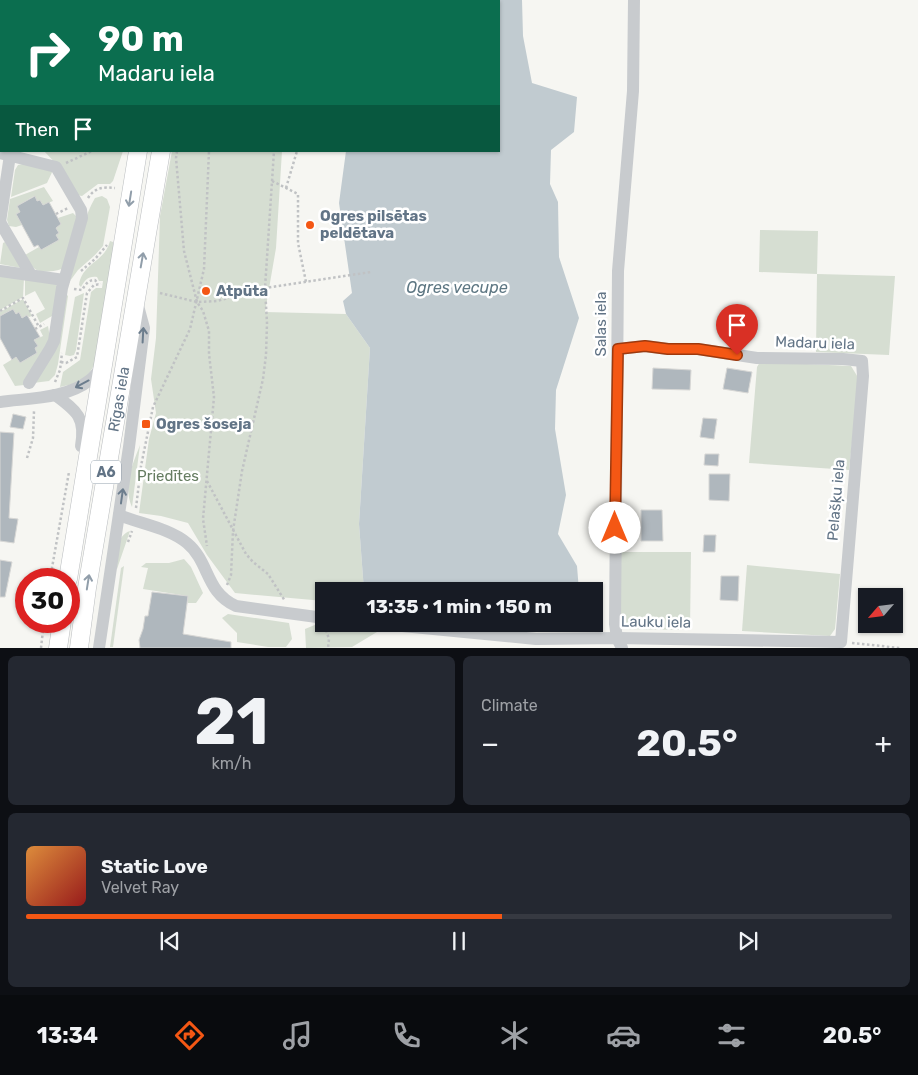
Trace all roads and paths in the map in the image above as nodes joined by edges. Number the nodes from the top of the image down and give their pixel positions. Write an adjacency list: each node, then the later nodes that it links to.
1 (634, 0): 33 (street, Salas iela)
2 (90, 152): 10 (path)
3 (138, 152): 36 (highway, Rīgas iela / A6, one-way to 36)
4 (161, 152): 28 (highway, Rīgas iela / A6, one-way to 4)
5 (177, 152): 29 (path)
6 (209, 152): 29 (path)
7 (274, 152): 11 (path)
8 (297, 152): 13 (path)
9 (5, 154): 10 (street); 16 (street)
10 (56, 167): 15 (street)
11 (272, 181): 13 (path); 26 (path)
12 (115, 188): 14 (path)
13 (286, 188): 22 (path)
14 (88, 198): 15 (street)
15 (81, 210): 23 (street)
16 (0, 222): 21 (street)
17 (108, 239): 19 (path)
18 (0, 270): 21 (street)
19 (80, 272)
20 (371, 272): 22 (path)
21 (31, 275): 23 (street)
22 (306, 282): 26 (path)
23 (70, 284): 24 (path); 37 (street)
24 (98, 284): 25 (path); 35 (path)
25 (102, 284)
26 (265, 288): 29 (path); 47 (path)
27 (160, 293): 29 (path)
28 (136, 297): 45 (street, one-way to 28); 62 (highway, Rīgas iela / A6, one-way to 28)
29 (197, 302): 43 (path); 46 (path)
30 (0, 311): 31 (path)
31 (39, 327)
32 (64, 344): 35 (path)
33 (618, 349): 34 (street, Madaru iela); 59 (street, Salas iela)
34 (862, 361): 58 (street, Pelašķu iela)
35 (61, 362): 38 (path)
36 (103, 365): 38 (street, one-way to 38); 44 (highway, Rīgas iela / A6)
37 (29, 383)
38 (55, 389): 39 (street); 44 (street)
39 (0, 402)
40 (34, 407): 41 (path)
41 (27, 458)
42 (70, 465): 49 (path)
43 (207, 480): 47 (path); 48 (path)
44 (81, 494): 50 (highway, Rīgas iela / A6)
45 (119, 516): 46 (street); 63 (street)
46 (134, 521): 48 (street)
47 (233, 531): 51 (path); 52 (path)
48 (200, 558): 51 (street)
49 (52, 568)
50 (70, 568)
51 (219, 594): 52 (street)
52 (295, 614): 53 (street)
53 (315, 618)
54 (327, 632): 64 (path)
55 (464, 632): 59 (street, Lauku iela)
56 (43, 633): 60 (path)
57 (60, 633): 61 (highway)
58 (841, 642): 59 (street, Lauku iela); 65 (path)
59 (619, 643)
60 (41, 648)
61 (58, 648)
62 (79, 648)
63 (99, 648)
64 (328, 648)
65 (900, 648)

